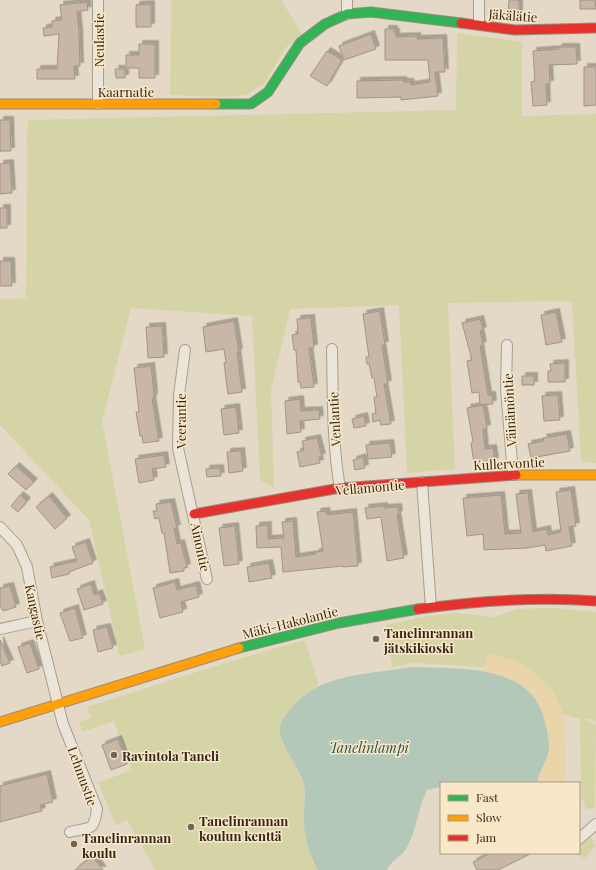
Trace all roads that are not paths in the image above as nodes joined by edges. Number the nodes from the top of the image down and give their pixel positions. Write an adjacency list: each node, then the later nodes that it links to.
1 (98, 0): 8 (street, Neulastie)
2 (347, 0): 4 (street)
3 (479, 0): 5 (street)
4 (347, 14): 5 (street, Jäkälätie); 9 (street, Jäkälätie)
5 (479, 25): 6 (street, Jäkälätie)
6 (596, 28)
7 (0, 104): 8 (street, Kaarnatie)
8 (98, 104): 9 (street, Kaarnatie)
9 (251, 104)
10 (507, 345): 13 (street, Väinämöntie)
11 (332, 349): 16 (street, Venlantie)
12 (185, 350): 17 (street, Veerantie)
13 (513, 474): 14 (street, Kullervontie); 15 (street, Kullervontie)
14 (596, 475)
15 (422, 482): 16 (street, Vellamontie); 21 (street, Vellamontie)
16 (340, 488): 17 (street, Vellamontie)
17 (194, 514): 19 (street, Ainontie)
18 (0, 527): 22 (street, Kangastie)
19 (208, 579)
20 (596, 601): 21 (street, Mäki-Hakolantie)
21 (431, 607): 24 (street, Mäki-Hakolantie)
22 (37, 621): 23 (street); 24 (street, Kangastie)
23 (0, 629)
24 (58, 704): 25 (street, Mäki-Hakolantie); 27 (street, Lehmustie)
25 (0, 722)
26 (596, 824): 28 (street)
27 (70, 832)
28 (580, 838)

